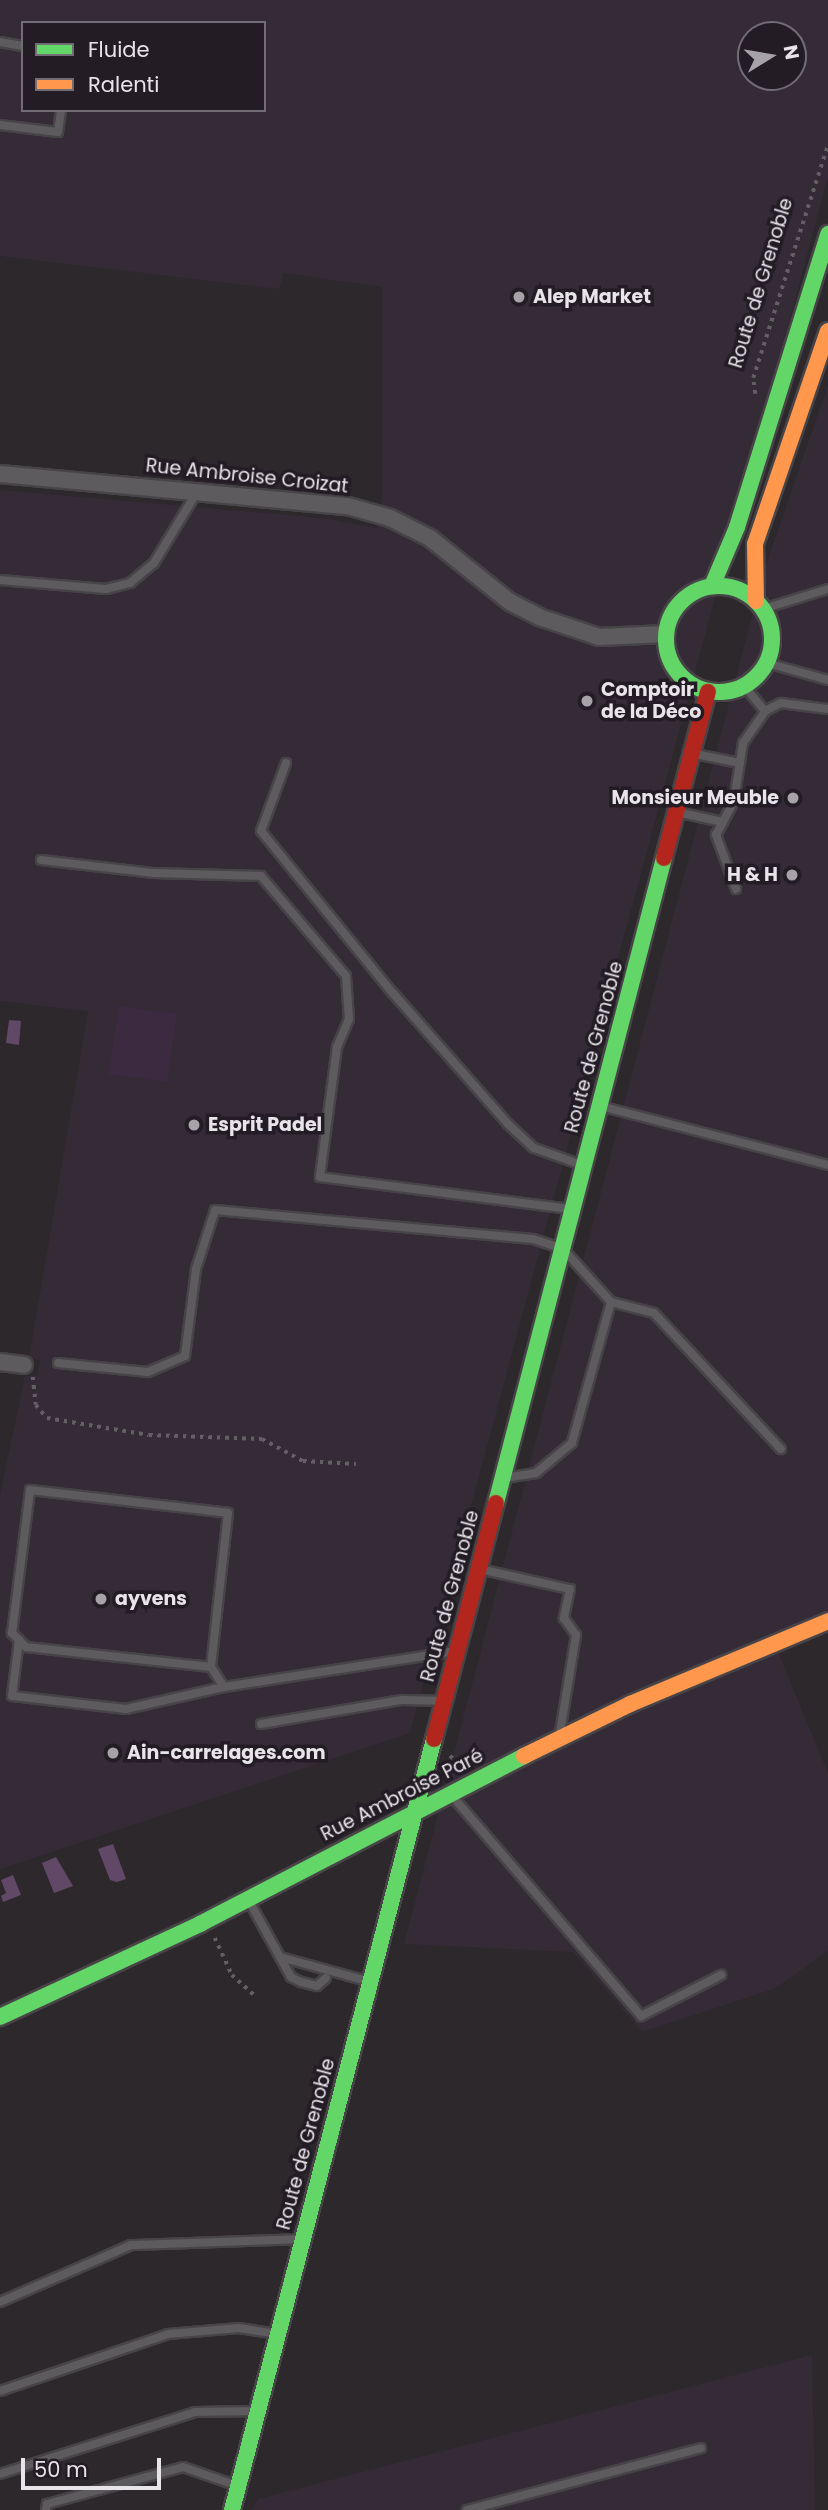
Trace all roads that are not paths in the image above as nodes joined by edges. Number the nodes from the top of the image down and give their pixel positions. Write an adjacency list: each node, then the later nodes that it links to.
1 (0, 42): 2 (lane)
2 (21, 46)
3 (61, 112): 4 (lane)
4 (0, 125)
5 (828, 234): 10 (main road)
6 (828, 331): 12 (main road)
7 (0, 474): 8 (street, Rue Ambroise Croizat)
8 (197, 492): 9 (lane); 13 (street, Rue Ambroise Croizat)
9 (0, 580)
10 (712, 586): 12 (main road); 13 (main road)
11 (828, 589): 12 (lane)
12 (759, 605): 14 (main road)
13 (666, 634): 17 (main road)
14 (767, 663): 15 (lane); 16 (main road)
15 (828, 680)
16 (744, 686): 17 (main road); 19 (lane)
17 (708, 692): 20 (main road, Route de Grenoble)
18 (828, 709): 19 (lane)
19 (765, 711): 22 (lane)
20 (694, 754): 22 (lane); 23 (main road, Route de Grenoble)
21 (286, 763): 29 (lane)
22 (740, 763): 24 (lane)
23 (678, 813): 24 (lane); 27 (main road, Route de Grenoble)
24 (723, 822): 26 (lane)
25 (41, 860): 30 (lane)
26 (736, 889)
27 (600, 1105): 28 (lane); 29 (main road, Route de Grenoble)
28 (828, 1165)
29 (585, 1166): 30 (main road, Route de Grenoble)
30 (573, 1209): 31 (main road, Route de Grenoble)
31 (563, 1250): 32 (lane); 34 (lane); 37 (main road, Route de Grenoble)
32 (611, 1302): 36 (lane); 37 (lane)
33 (0, 1362): 35 (street)
34 (58, 1363)
35 (24, 1365)
36 (780, 1449)
37 (503, 1479): 38 (main road, Route de Grenoble)
38 (480, 1569): 41 (main road, Route de Grenoble); 46 (lane)
39 (828, 1621): 46 (main road, Rue Ambroise Paré)
40 (19, 1640): 42 (lane); 42 (lane); 43 (lane)
41 (458, 1651): 43 (lane); 44 (main road, Route de Grenoble)
42 (211, 1667): 43 (lane)
43 (224, 1687)
44 (444, 1702): 45 (lane); 48 (main road, Route de Grenoble)
45 (261, 1724)
46 (559, 1740): 47 (main road, Rue Ambroise Paré)
47 (450, 1794): 48 (main road, Rue Ambroise Paré); 51 (lane)
48 (415, 1810): 49 (main road, Rue Ambroise Paré); 53 (main road, Route de Grenoble)
49 (247, 1898): 50 (lane); 54 (main road, Rue Ambroise Paré)
50 (280, 1957): 52 (lane); 53 (lane)
51 (721, 1975)
52 (326, 1978)
53 (370, 1982): 55 (main road, Route de Grenoble)
54 (0, 2017)
55 (303, 2239): 56 (lane); 57 (main road, Route de Grenoble)
56 (0, 2302)
57 (278, 2334): 58 (lane); 59 (main road, Route de Grenoble)
58 (0, 2391)
59 (258, 2411): 61 (lane); 62 (main road, Route de Grenoble)
60 (701, 2448): 65 (lane)
61 (0, 2474)
62 (238, 2486): 63 (lane); 64 (main road, Route de Grenoble)
63 (46, 2510)
64 (232, 2510)
65 (467, 2510)

